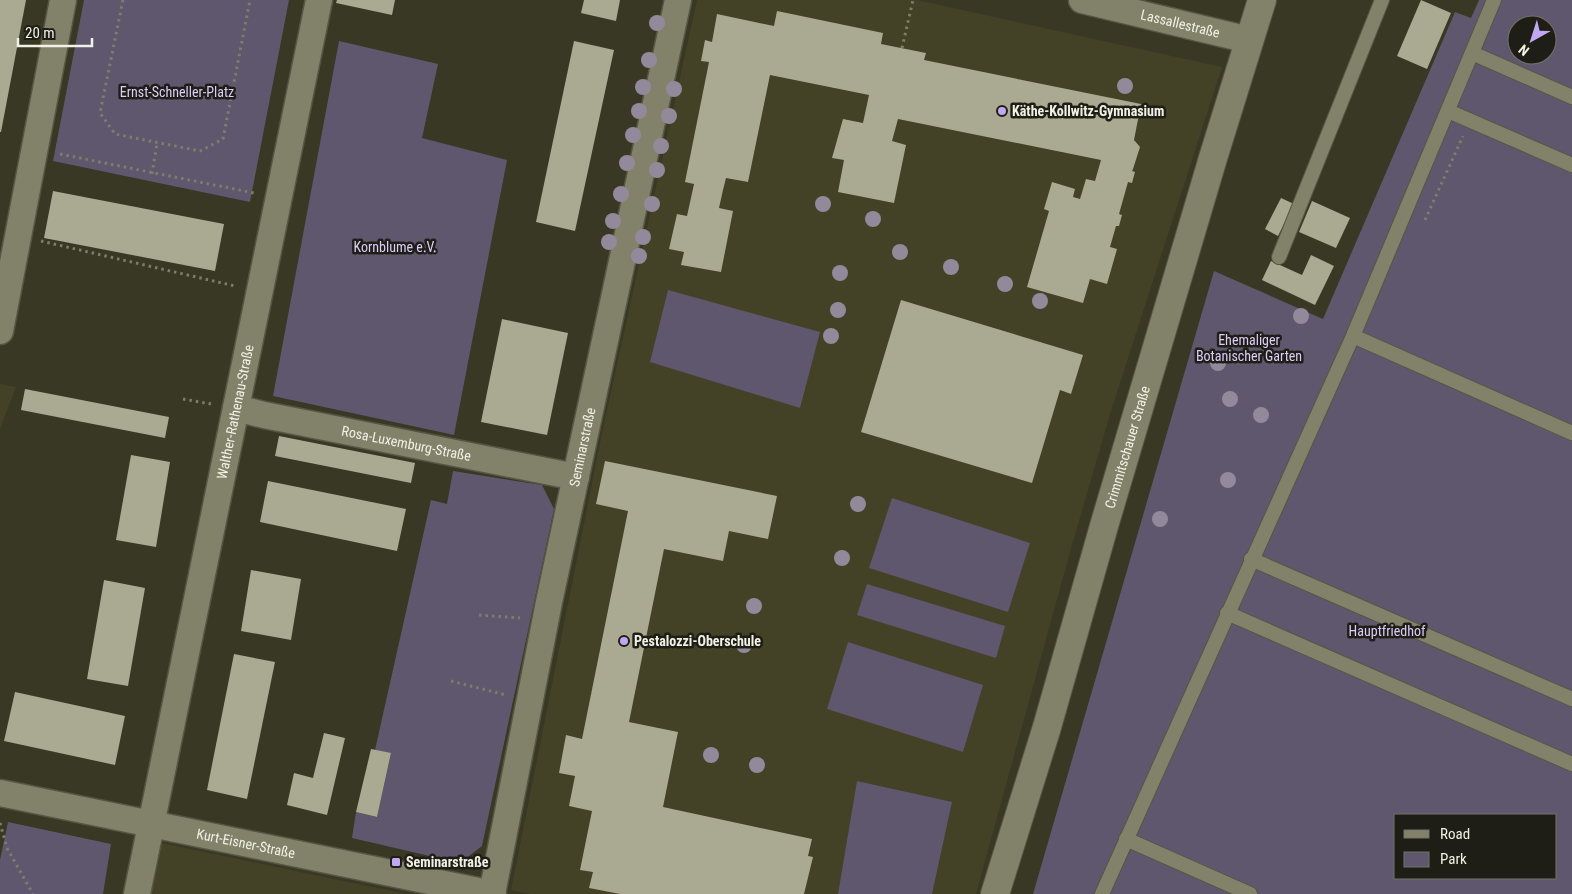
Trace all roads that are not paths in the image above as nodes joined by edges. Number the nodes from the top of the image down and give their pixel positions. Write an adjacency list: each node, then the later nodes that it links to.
1 (62, 0): 14 (street)
2 (318, 0): 16 (street, Walther-Rathenau-Straße)
3 (678, 0): 18 (street, Seminarstraße)
4 (1082, 0): 8 (street, Lassallestraße)
5 (1262, 0): 8 (main road, Crimmitschauer Straße)
6 (1382, 0): 13 (lane)
7 (1494, 0): 9 (lane)
8 (1249, 40): 28 (main road, Crimmitschauer Straße)
9 (1472, 53): 10 (lane); 11 (lane)
10 (1572, 97)
11 (1448, 111): 12 (lane); 15 (lane)
12 (1572, 165)
13 (1280, 257)
14 (0, 331)
15 (1353, 336): 17 (lane); 19 (lane)
16 (236, 408): 18 (street, Rosa-Luxemburg-Straße); 24 (street, Walther-Rathenau-Straße)
17 (1572, 433)
18 (576, 477): 27 (street, Seminarstraße)
19 (1251, 559): 20 (lane); 21 (lane)
20 (1227, 613): 22 (lane); 25 (lane)
21 (1572, 699)
22 (1572, 764)
23 (0, 793): 24 (street, Kurt-Eisner-Straße)
24 (151, 823): 26 (street, Walther-Rathenau-Straße); 27 (street, Kurt-Eisner-Straße)
25 (1126, 839): 29 (lane); 30 (lane)
26 (137, 894)
27 (493, 894)
28 (995, 894)
29 (1102, 894)
30 (1250, 894)

